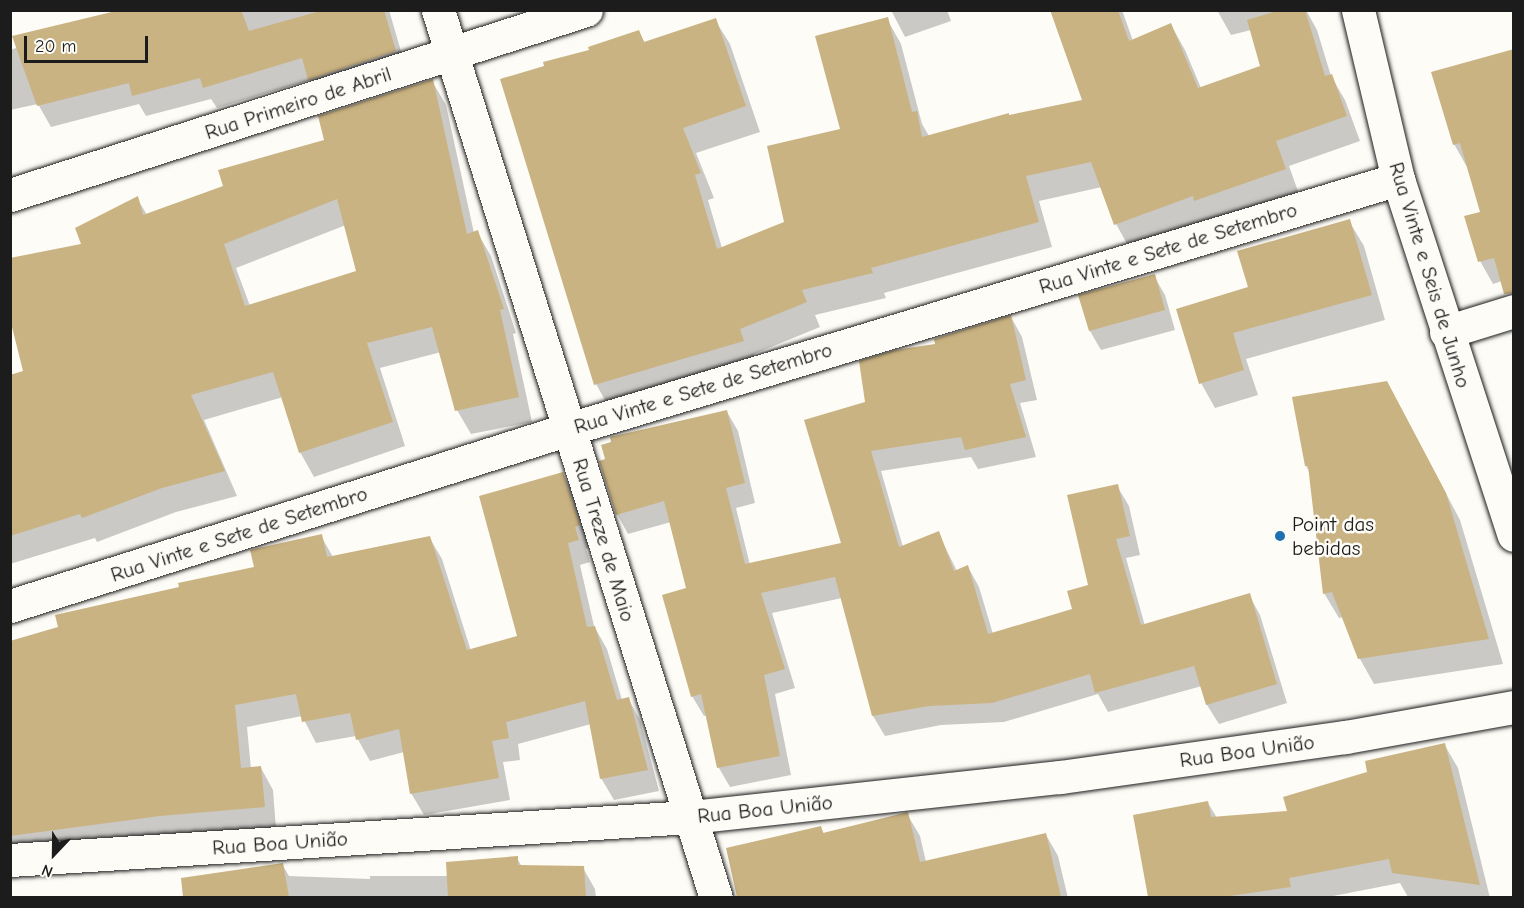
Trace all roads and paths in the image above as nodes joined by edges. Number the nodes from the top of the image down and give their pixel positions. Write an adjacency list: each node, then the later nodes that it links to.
1 (438, 10): 4 (street, Rua Treze de Maio)
2 (586, 10): 4 (street, Rua Primeiro de Abril)
3 (1358, 10): 5 (street, Rua Vinte e Seis de Junho)
4 (451, 55): 6 (street, Rua Primeiro de Abril); 9 (street, Rua Treze de Maio)
5 (1398, 179): 8 (street, Rua Vinte e Seis de Junho); 9 (street, Rua Vinte e Sete de Setembro)
6 (10, 195)
7 (1514, 311): 8 (street)
8 (1446, 332): 10 (street, Rua Vinte e Seis de Junho)
9 (569, 429): 11 (street, Rua Vinte e Sete de Setembro); 13 (street, Rua Treze de Maio)
10 (1514, 535)
11 (10, 606)
12 (1514, 707): 13 (street, Rua Boa União)
13 (690, 817): 14 (street, Rua Boa União); 15 (street, Rua Treze de Maio)
14 (10, 860)
15 (716, 897)

